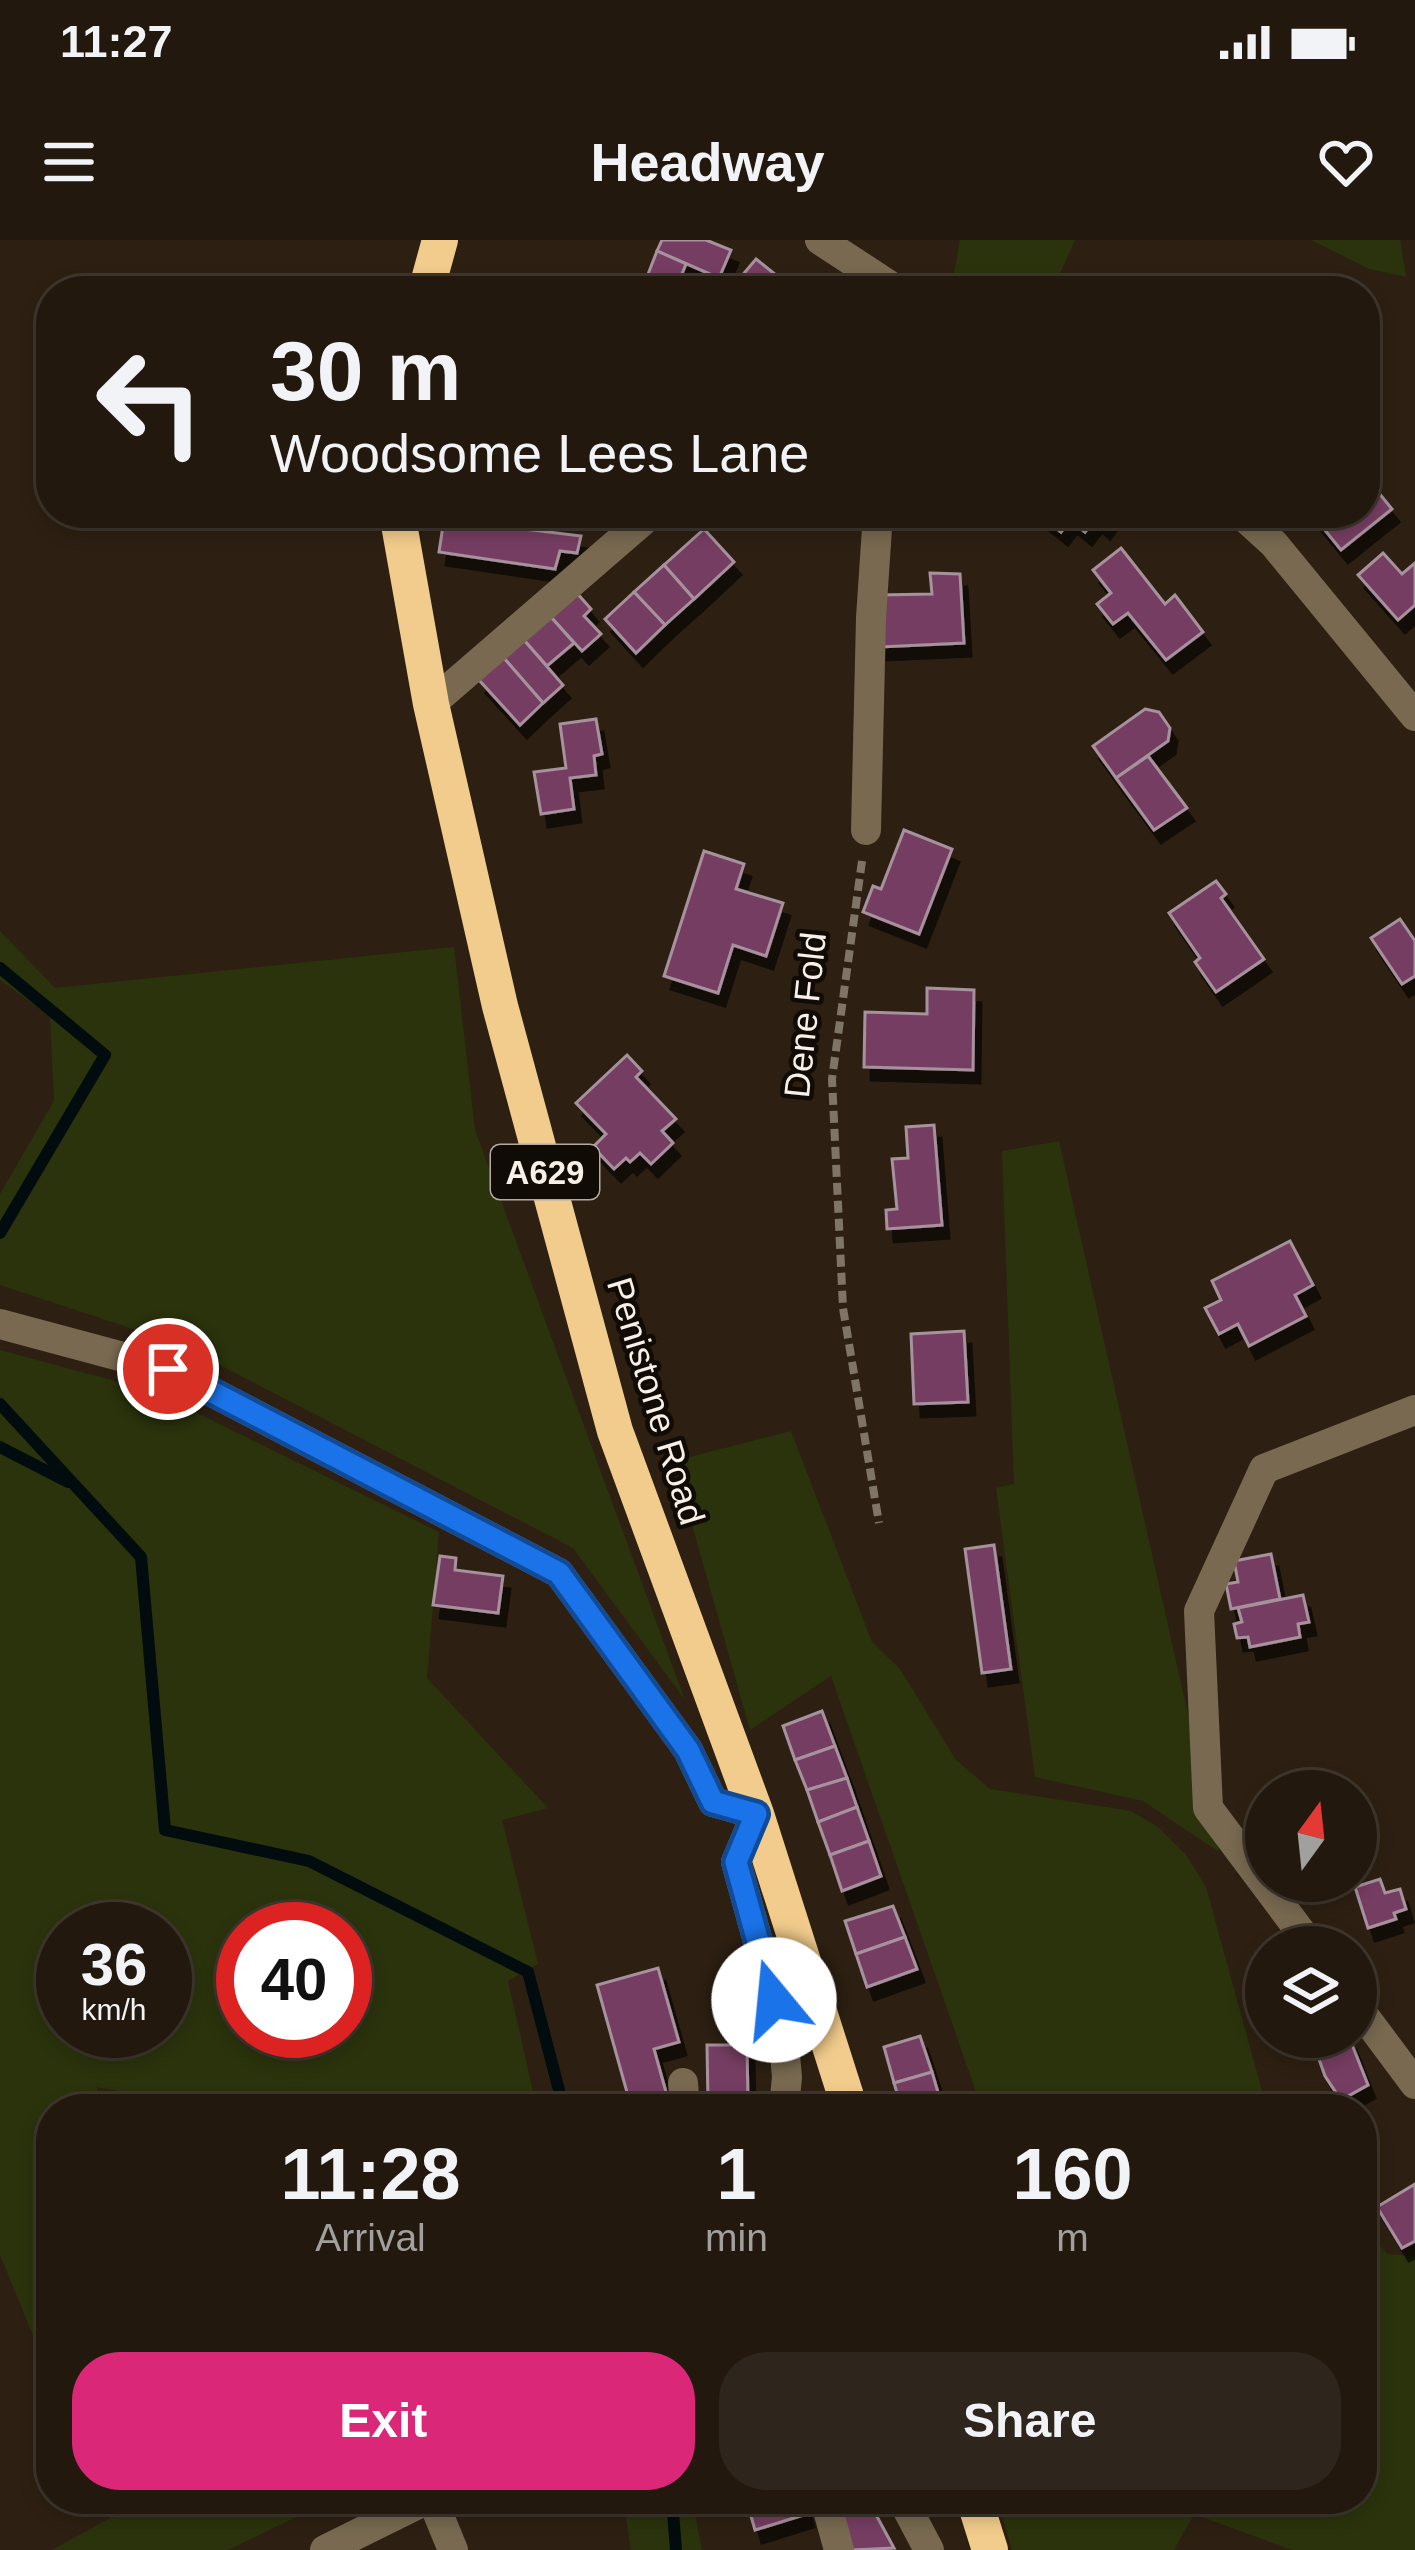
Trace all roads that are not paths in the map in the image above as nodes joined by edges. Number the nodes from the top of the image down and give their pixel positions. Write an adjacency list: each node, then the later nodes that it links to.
1 (440, 240): 3 (highway)
2 (820, 240): 4 (street)
3 (430, 276)
4 (875, 276)
5 (400, 528): 9 (highway, Penistone Road / A629)
6 (635, 528): 9 (street)
7 (877, 528): 11 (street)
8 (1256, 528): 10 (street)
9 (431, 704): 14 (highway, Penistone Road / A629)
10 (1415, 716)
11 (866, 830)
12 (0, 1324): 14 (street)
13 (1415, 1410): 15 (street)
14 (756, 1814): 18 (street); 19 (highway, Penistone Road / A629)
15 (1296, 1926)
16 (1377, 2033): 17 (street)
17 (1415, 2084)
18 (785, 2094)
19 (845, 2094)
20 (399, 2514): 25 (street)
21 (437, 2514): 26 (street)
22 (829, 2514): 27 (street)
23 (910, 2514): 28 (street)
24 (979, 2514): 29 (highway)
25 (325, 2550)
26 (453, 2550)
27 (839, 2550)
28 (929, 2550)
29 (990, 2550)

